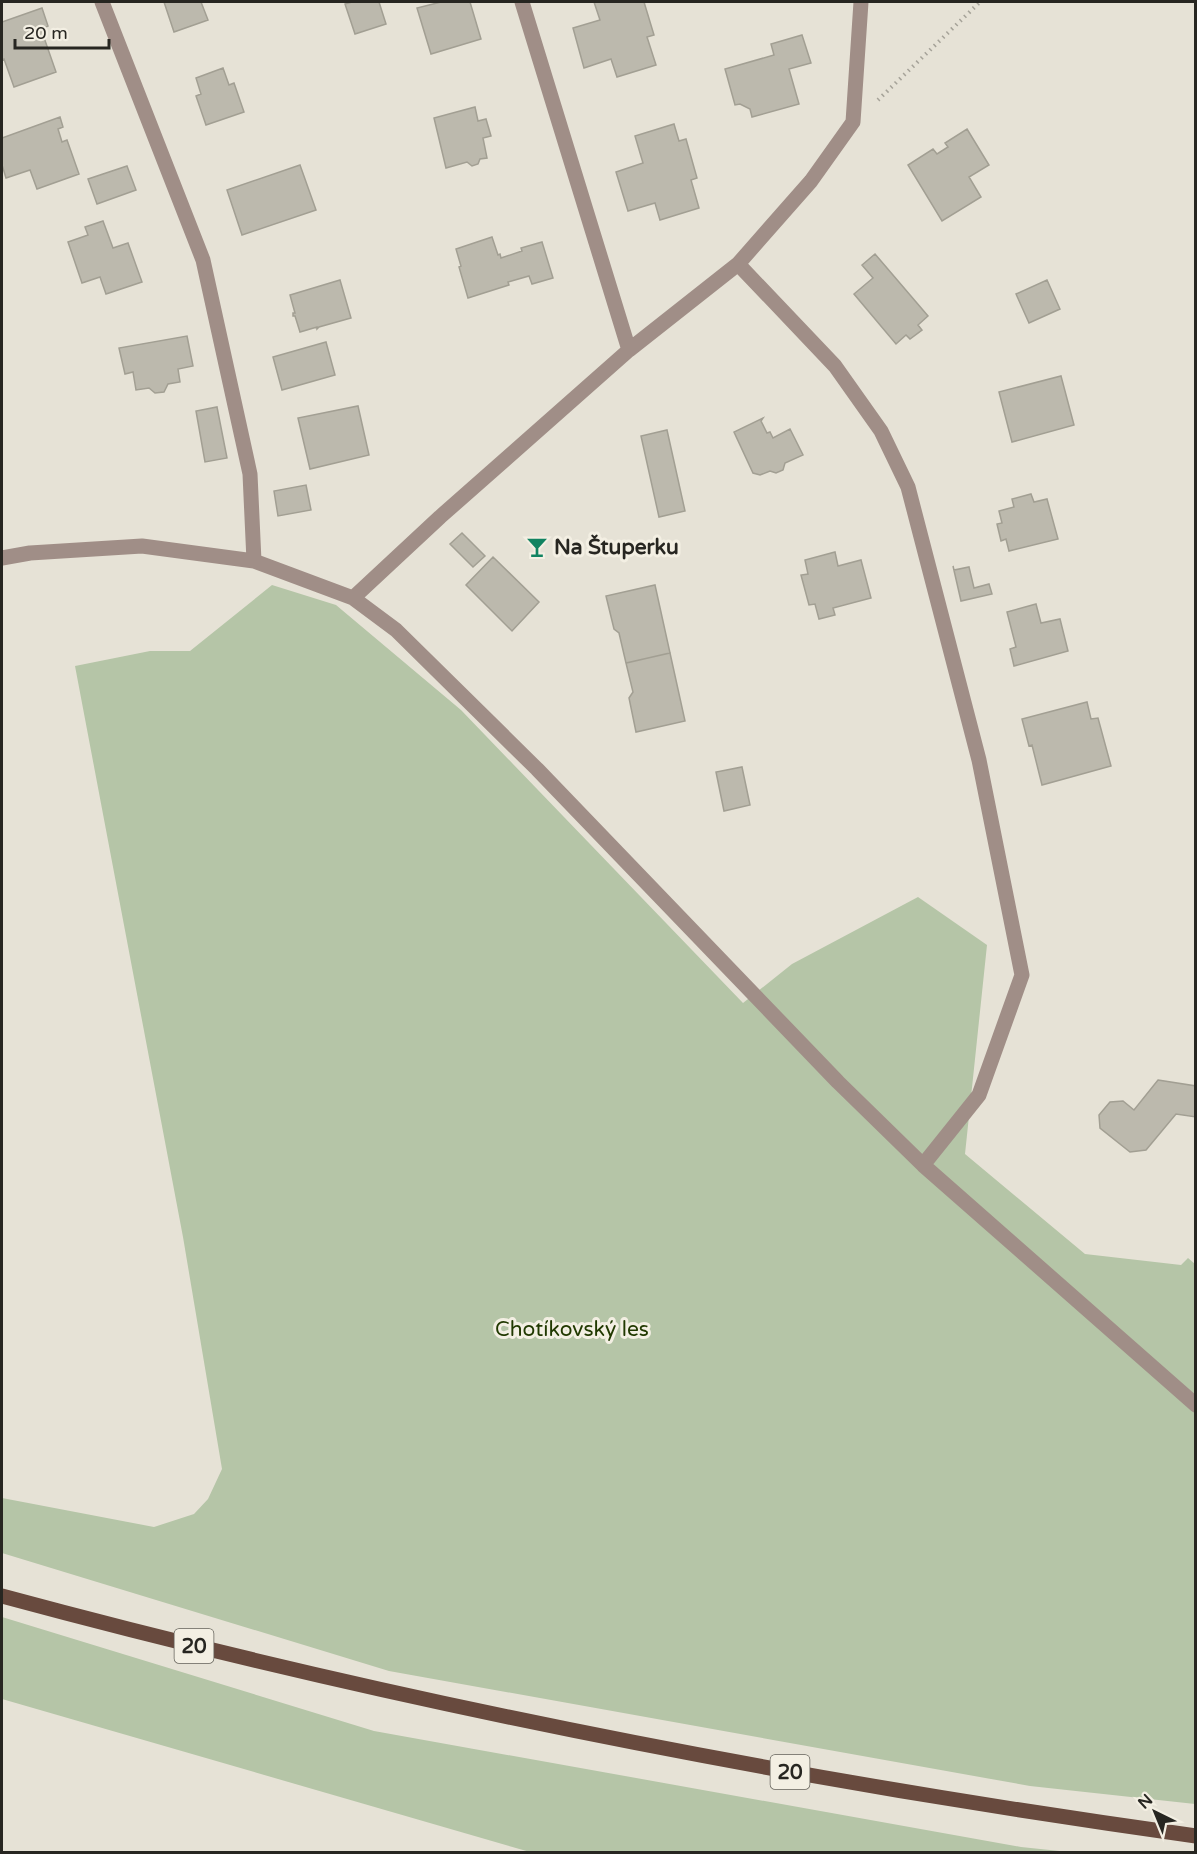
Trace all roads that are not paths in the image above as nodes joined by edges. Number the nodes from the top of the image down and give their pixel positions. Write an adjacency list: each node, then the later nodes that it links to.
1 (102, 2): 7 (street)
2 (522, 2): 5 (street)
3 (861, 2): 4 (street)
4 (738, 264): 5 (street); 9 (street)
5 (629, 350): 8 (street)
6 (2, 558): 7 (street)
7 (254, 561): 8 (street)
8 (353, 598): 9 (street)
9 (923, 1165): 10 (street)
10 (1196, 1405)
11 (2, 1596): 12 (main road, 20)
12 (1196, 1836)

